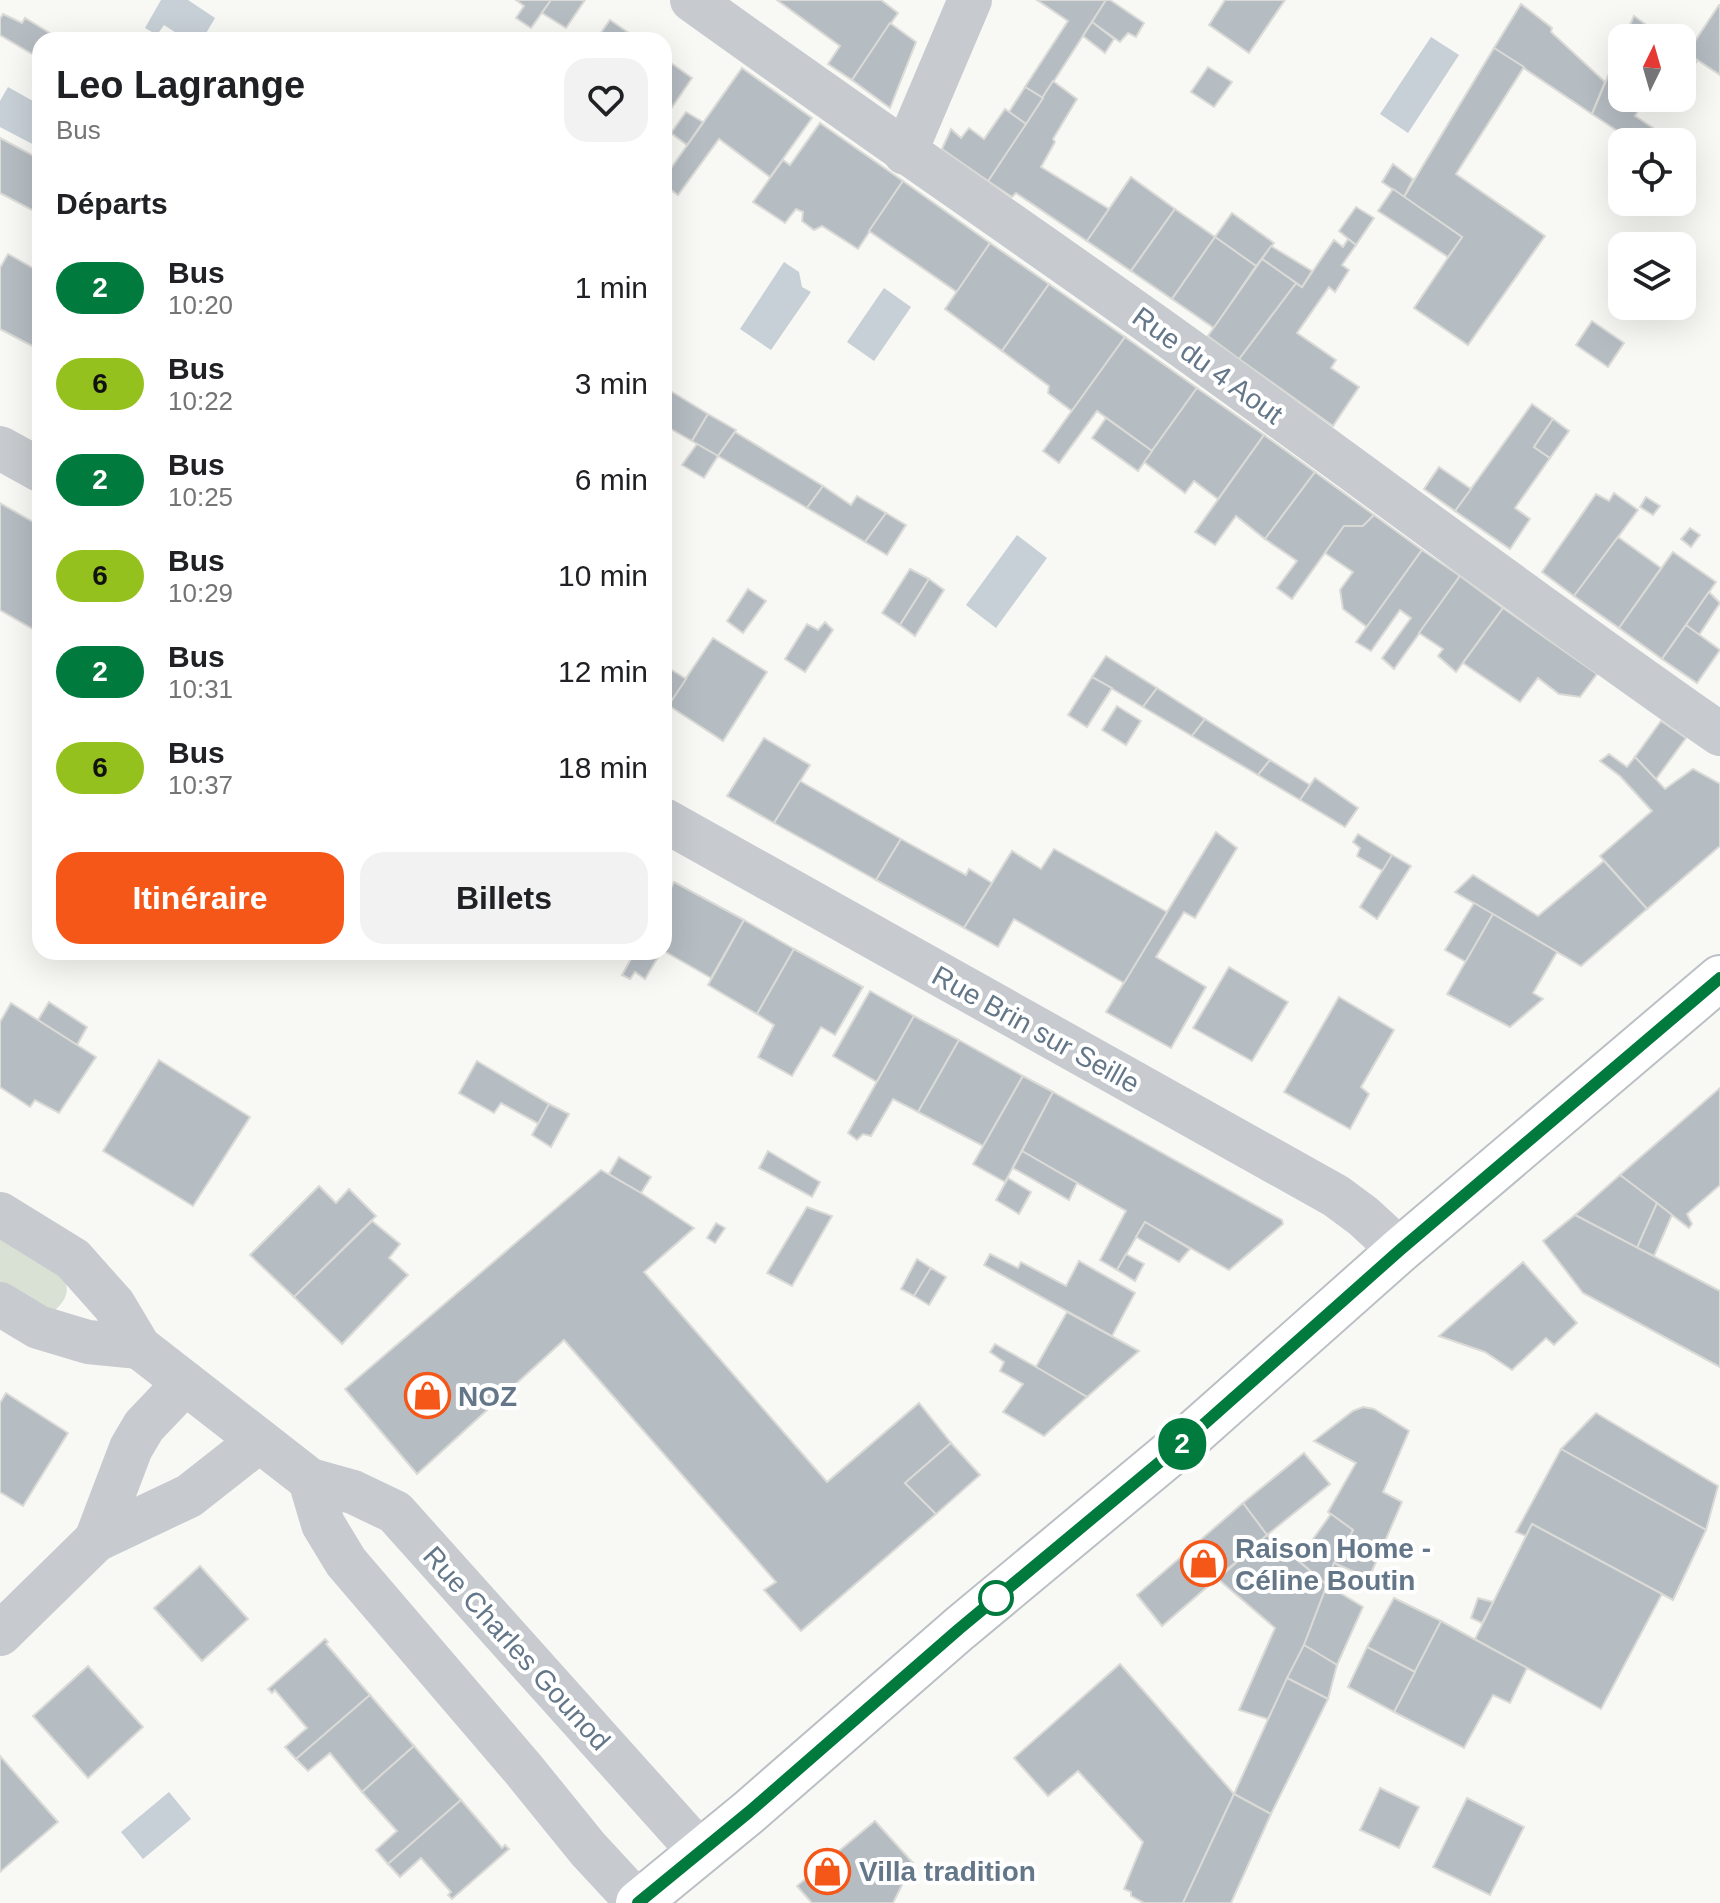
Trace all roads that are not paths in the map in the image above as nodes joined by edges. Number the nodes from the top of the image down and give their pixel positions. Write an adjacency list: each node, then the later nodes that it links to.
1 (692, 0): 3 (street, Rue du 4 Aout)
2 (970, 0): 3 (street)
3 (905, 153): 6 (street, Rue du 4 Aout)
4 (0, 448): 5 (street)
5 (32, 466)
6 (1720, 734)
7 (672, 824): 10 (street, Rue Brin sur Seille)
8 (1720, 978): 10 (main road)
9 (0, 1214): 12 (street, Rue Charles Gounod)
10 (1400, 1250): 18 (main road)
11 (0, 1304): 12 (street)
12 (139, 1347): 13 (street, Rue Charles Gounod)
13 (185, 1383): 14 (street, Rue Charles Gounod); 16 (street)
14 (259, 1441): 15 (street, Rue Charles Gounod); 16 (street)
15 (310, 1480): 18 (street, Rue Charles Gounod); 19 (street)
16 (96, 1540): 17 (street)
17 (0, 1634)
18 (699, 1851): 19 (main road)
19 (638, 1903)

